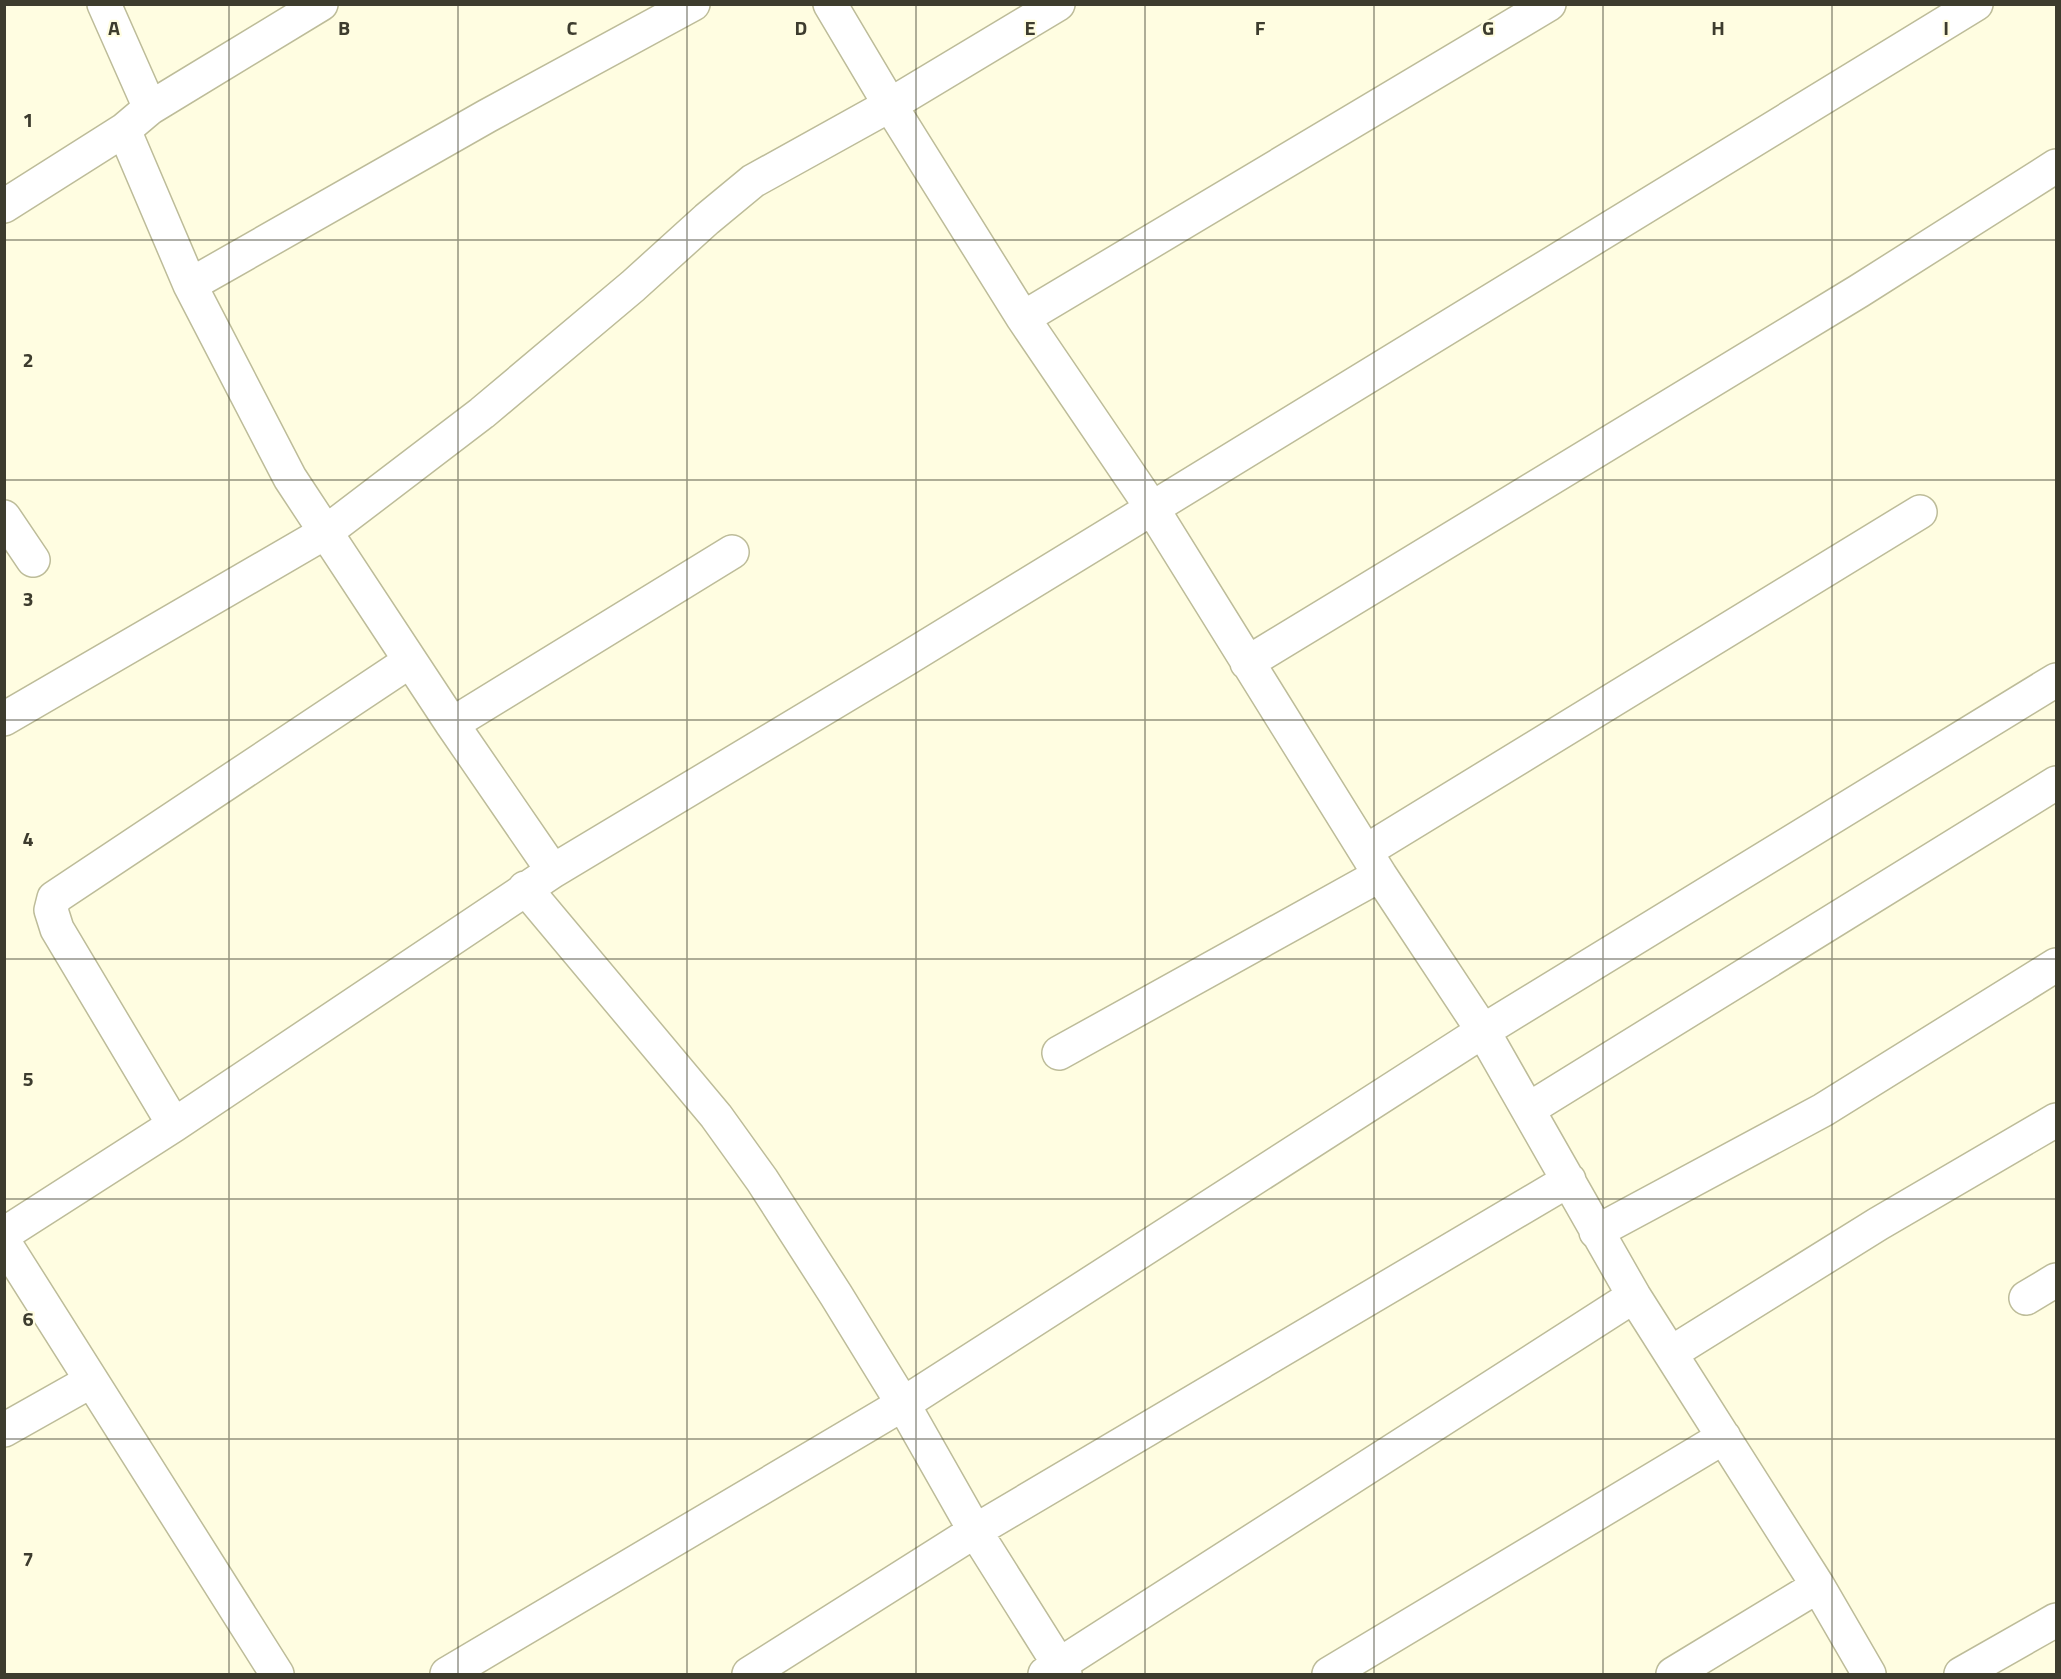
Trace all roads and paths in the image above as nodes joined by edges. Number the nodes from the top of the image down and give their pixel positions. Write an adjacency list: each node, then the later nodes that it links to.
1 (104, 4): 9 (street)
2 (321, 4): 9 (street)
3 (693, 4): 13 (street)
4 (830, 4): 8 (street)
5 (1058, 4): 8 (street)
6 (1549, 4): 14 (street)
7 (1976, 4): 15 (street)
8 (890, 105): 14 (street); 18 (street)
9 (150, 108): 10 (street)
10 (124, 130): 12 (street); 13 (street)
11 (2056, 166): 22 (street)
12 (4, 206)
13 (190, 285): 18 (street)
14 (1023, 318): 15 (street)
15 (1152, 508): 22 (street); 28 (street)
16 (1920, 512): 27 (street)
17 (4, 517): 20 (street)
18 (326, 531): 21 (street); 24 (street)
19 (732, 552): 25 (street)
20 (33, 560)
21 (410, 661): 25 (street); 35 (street)
22 (1247, 663): 27 (street)
23 (2056, 682): 31 (street)
24 (4, 719)
25 (452, 724): 28 (street)
26 (2056, 783): 33 (street)
27 (1373, 863): 31 (street); 32 (street)
28 (553, 871): 29 (street)
29 (525, 888): 35 (street); 45 (street)
30 (2056, 965): 37 (street)
31 (1483, 1031): 33 (street); 45 (street)
32 (1059, 1053)
33 (1528, 1109): 36 (street)
34 (2056, 1120): 43 (street)
35 (174, 1125): 38 (street)
36 (1569, 1180): 37 (street); 48 (street)
37 (1596, 1232): 41 (street)
38 (4, 1234)
39 (4, 1242): 44 (street)
40 (2056, 1280): 42 (street)
41 (1634, 1296): 43 (street); 51 (street)
42 (2026, 1298)
43 (1671, 1353): 47 (street)
44 (92, 1381): 46 (street); 52 (street)
45 (903, 1404): 48 (street); 53 (street)
46 (4, 1430)
47 (1724, 1437): 49 (street); 55 (street)
48 (975, 1532): 51 (street); 54 (street)
49 (1818, 1586): 56 (street); 57 (street)
50 (2056, 1620): 58 (street)
51 (1056, 1672)
52 (277, 1674)
53 (447, 1674)
54 (749, 1674)
55 (1329, 1674)
56 (1673, 1674)
57 (1869, 1674)
58 (1961, 1674)

